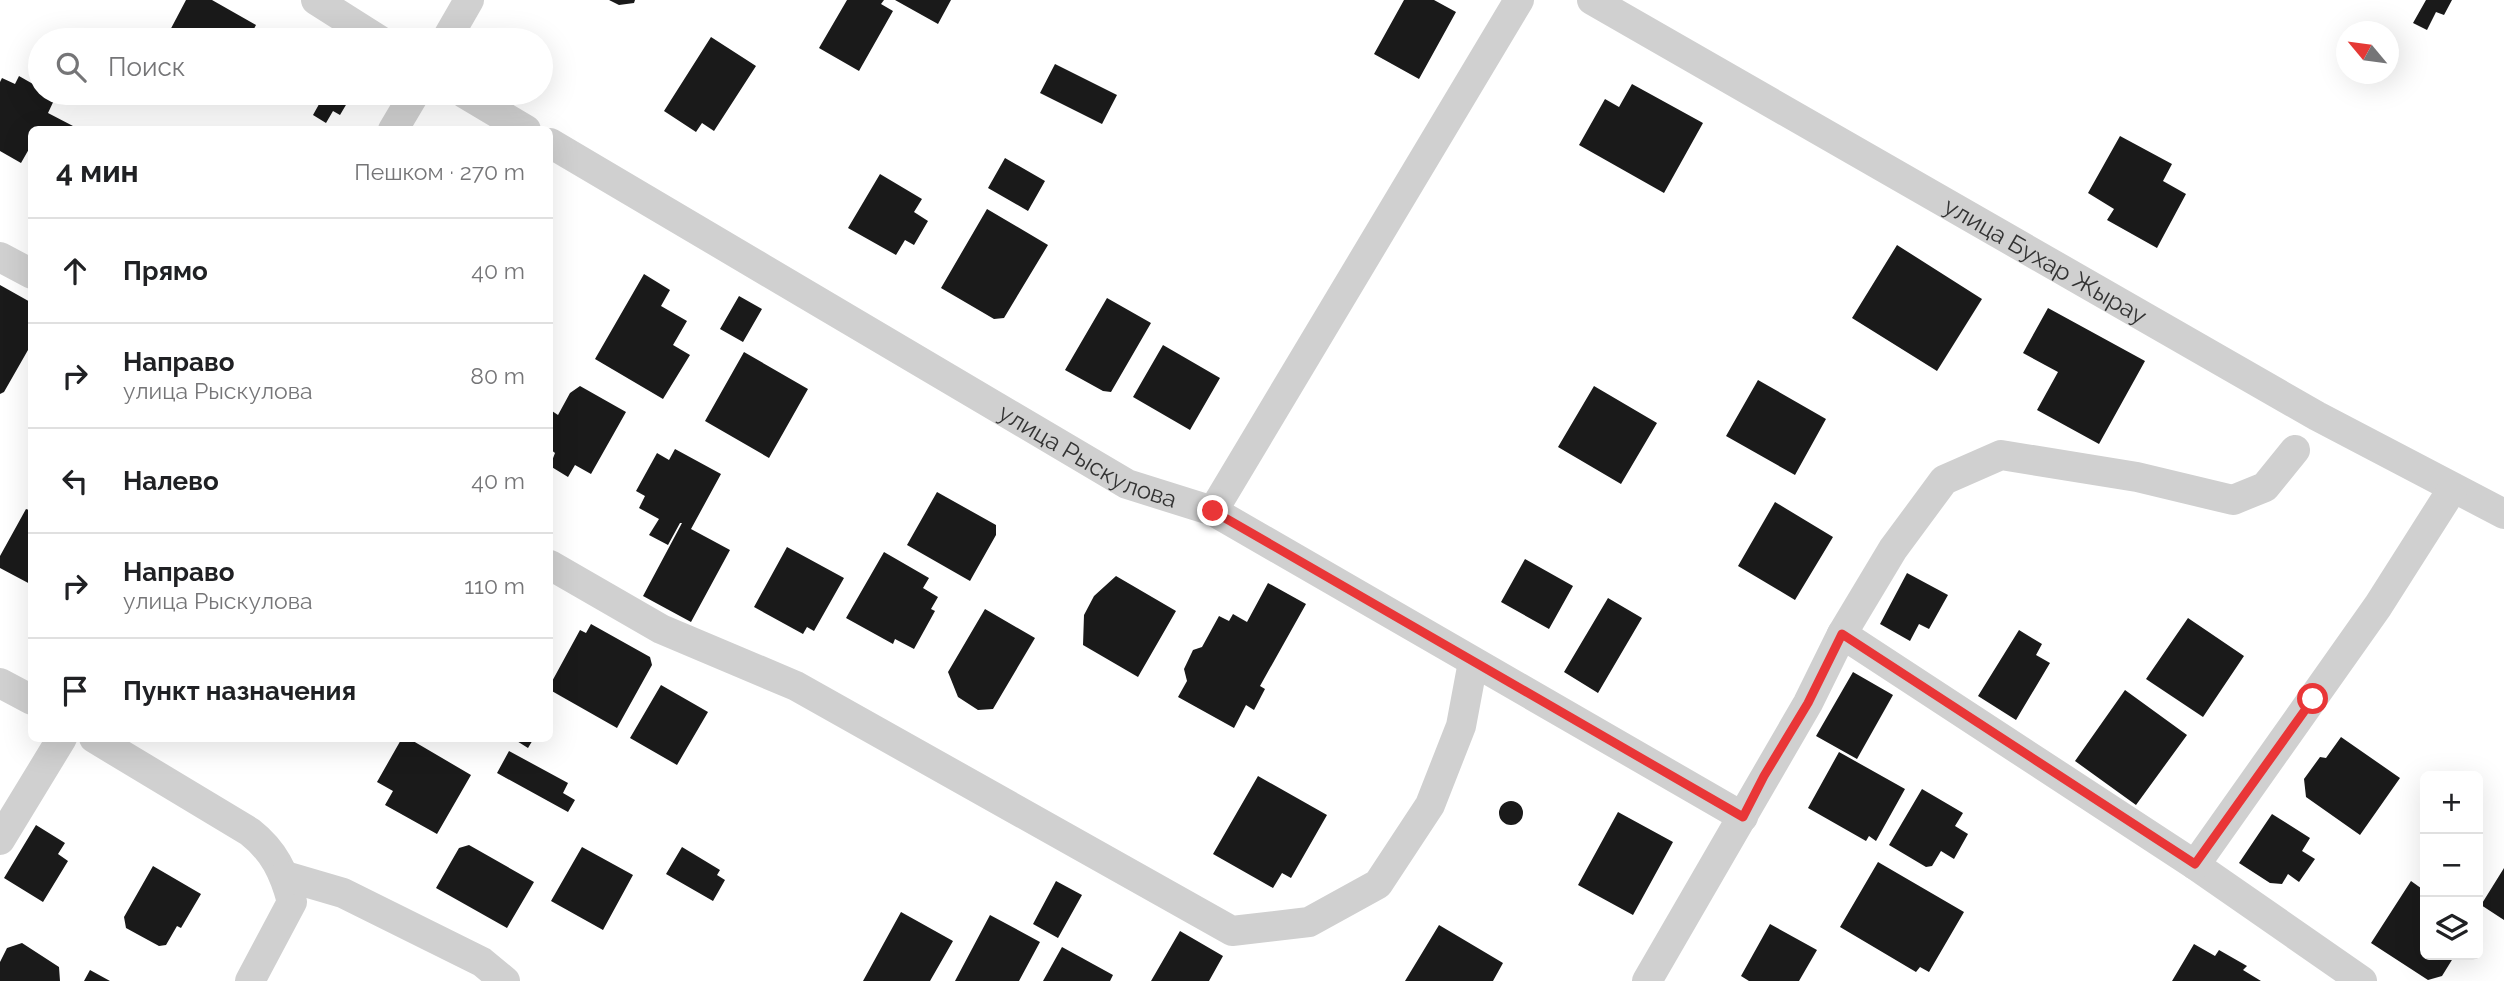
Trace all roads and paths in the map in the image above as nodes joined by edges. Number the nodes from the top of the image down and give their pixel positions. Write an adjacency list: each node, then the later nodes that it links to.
1 (316, 0): 5 (street)
2 (469, 0): 6 (street)
3 (1519, 0): 16 (street)
4 (1592, 0): 15 (street, улица Бухар Жырау)
5 (360, 28)
6 (453, 28)
7 (408, 105): 9 (street)
8 (484, 105): 10 (street)
9 (395, 126)
10 (519, 126)
11 (553, 145): 16 (street, улица Рыскулова)
12 (0, 257): 13 (street)
13 (28, 272)
14 (2295, 450): 19 (street)
15 (2452, 488): 17 (street, улица Бухар Жырау); 27 (street)
16 (1213, 511): 20 (street, улица Рыскулова)
17 (2504, 514)
18 (553, 567): 20 (street)
19 (1842, 634): 25 (street); 27 (street)
20 (1474, 662): 25 (street, улица Рыскулова)
21 (0, 683): 22 (street)
22 (28, 698)
23 (60, 742): 26 (street)
24 (101, 742): 28 (street)
25 (1743, 817): 31 (street)
26 (0, 840)
27 (2195, 864): 32 (street)
28 (285, 876): 29 (street); 30 (street)
29 (250, 981)
30 (505, 981)
31 (1647, 981)
32 (2362, 981)

